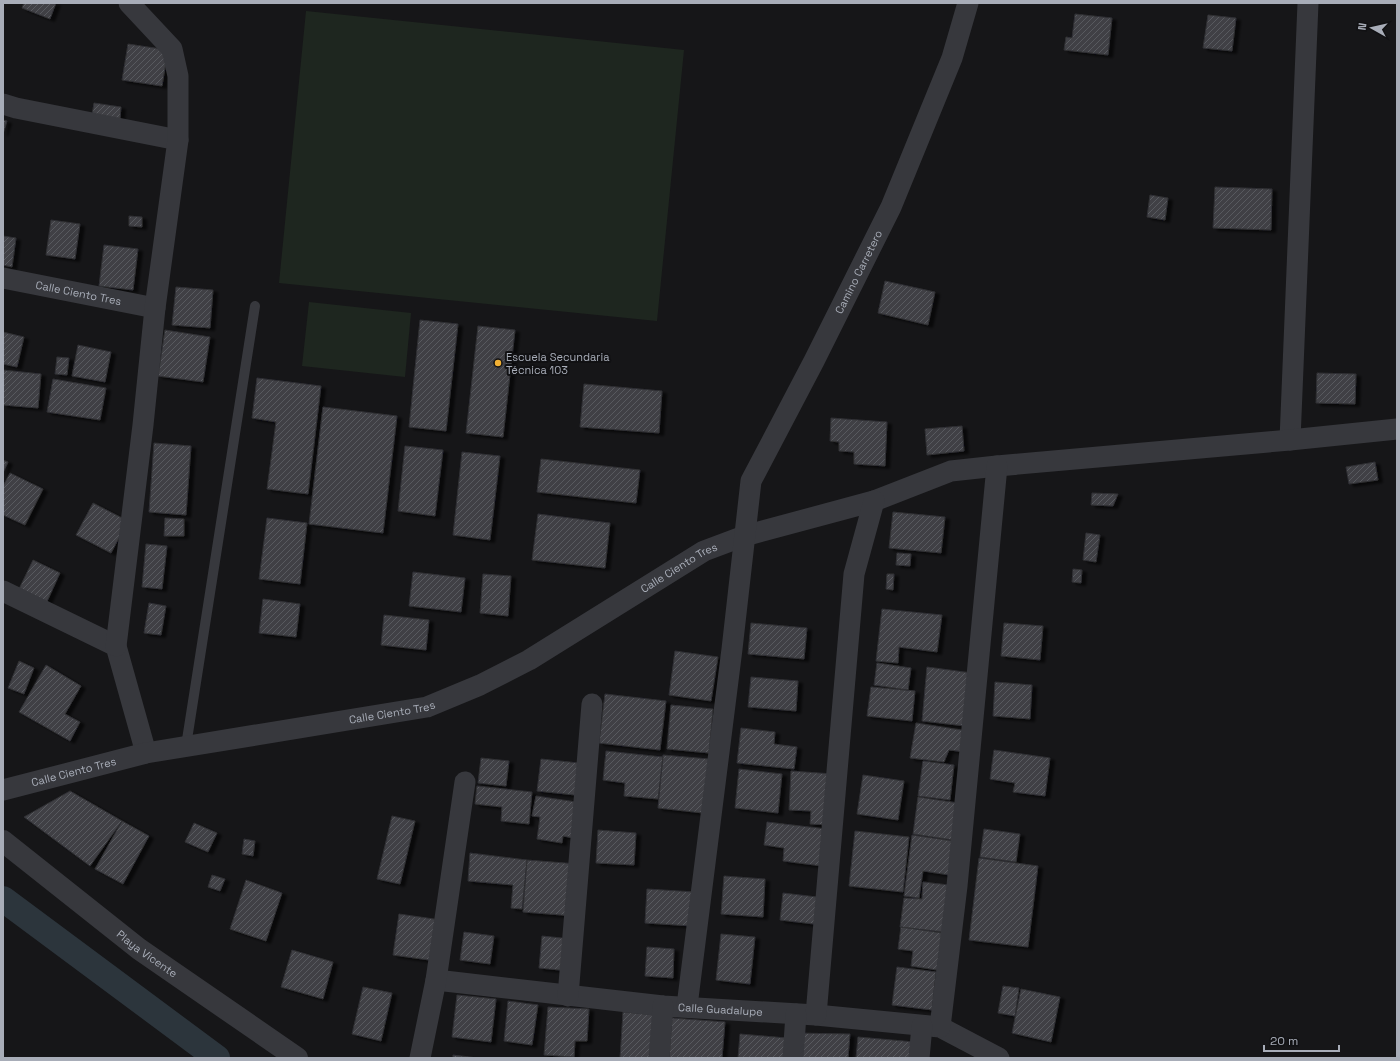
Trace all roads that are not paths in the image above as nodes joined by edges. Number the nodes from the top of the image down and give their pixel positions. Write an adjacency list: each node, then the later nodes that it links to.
1 (129, 3): 5 (street)
2 (968, 3): 13 (street, Camino Carretero)
3 (1308, 3): 10 (street)
4 (3, 104): 5 (street)
5 (178, 140): 8 (street)
6 (3, 278): 8 (street, Calle Ciento Tres)
7 (255, 306): 17 (lane)
8 (155, 308): 15 (street)
9 (1397, 429): 10 (street, Calle Ciento Tres)
10 (1290, 440): 11 (street, Calle Ciento Tres)
11 (997, 466): 12 (street, Calle Ciento Tres); 27 (street)
12 (874, 501): 13 (street, Calle Ciento Tres); 26 (street)
13 (744, 536): 17 (street, Calle Ciento Tres); 25 (street, Camino Carretero)
14 (3, 591): 15 (street)
15 (116, 646): 18 (street)
16 (592, 704): 23 (street)
17 (186, 746): 18 (street, Calle Ciento Tres)
18 (146, 753): 20 (street, Calle Ciento Tres)
19 (465, 782): 22 (street)
20 (3, 790)
21 (3, 841): 28 (street, Playa Vicente)
22 (436, 980): 23 (street, Calle Guadalupe); 29 (street)
23 (568, 996): 24 (street, Calle Guadalupe)
24 (663, 1006): 25 (street, Calle Guadalupe); 30 (street)
25 (687, 1006): 26 (street, Calle Guadalupe)
26 (806, 1015): 27 (street, Calle Guadalupe); 31 (street)
27 (931, 1026): 32 (street); 33 (street, Calle Guadalupe)
28 (297, 1058)
29 (420, 1058)
30 (659, 1058)
31 (793, 1058)
32 (919, 1058)
33 (999, 1058)

